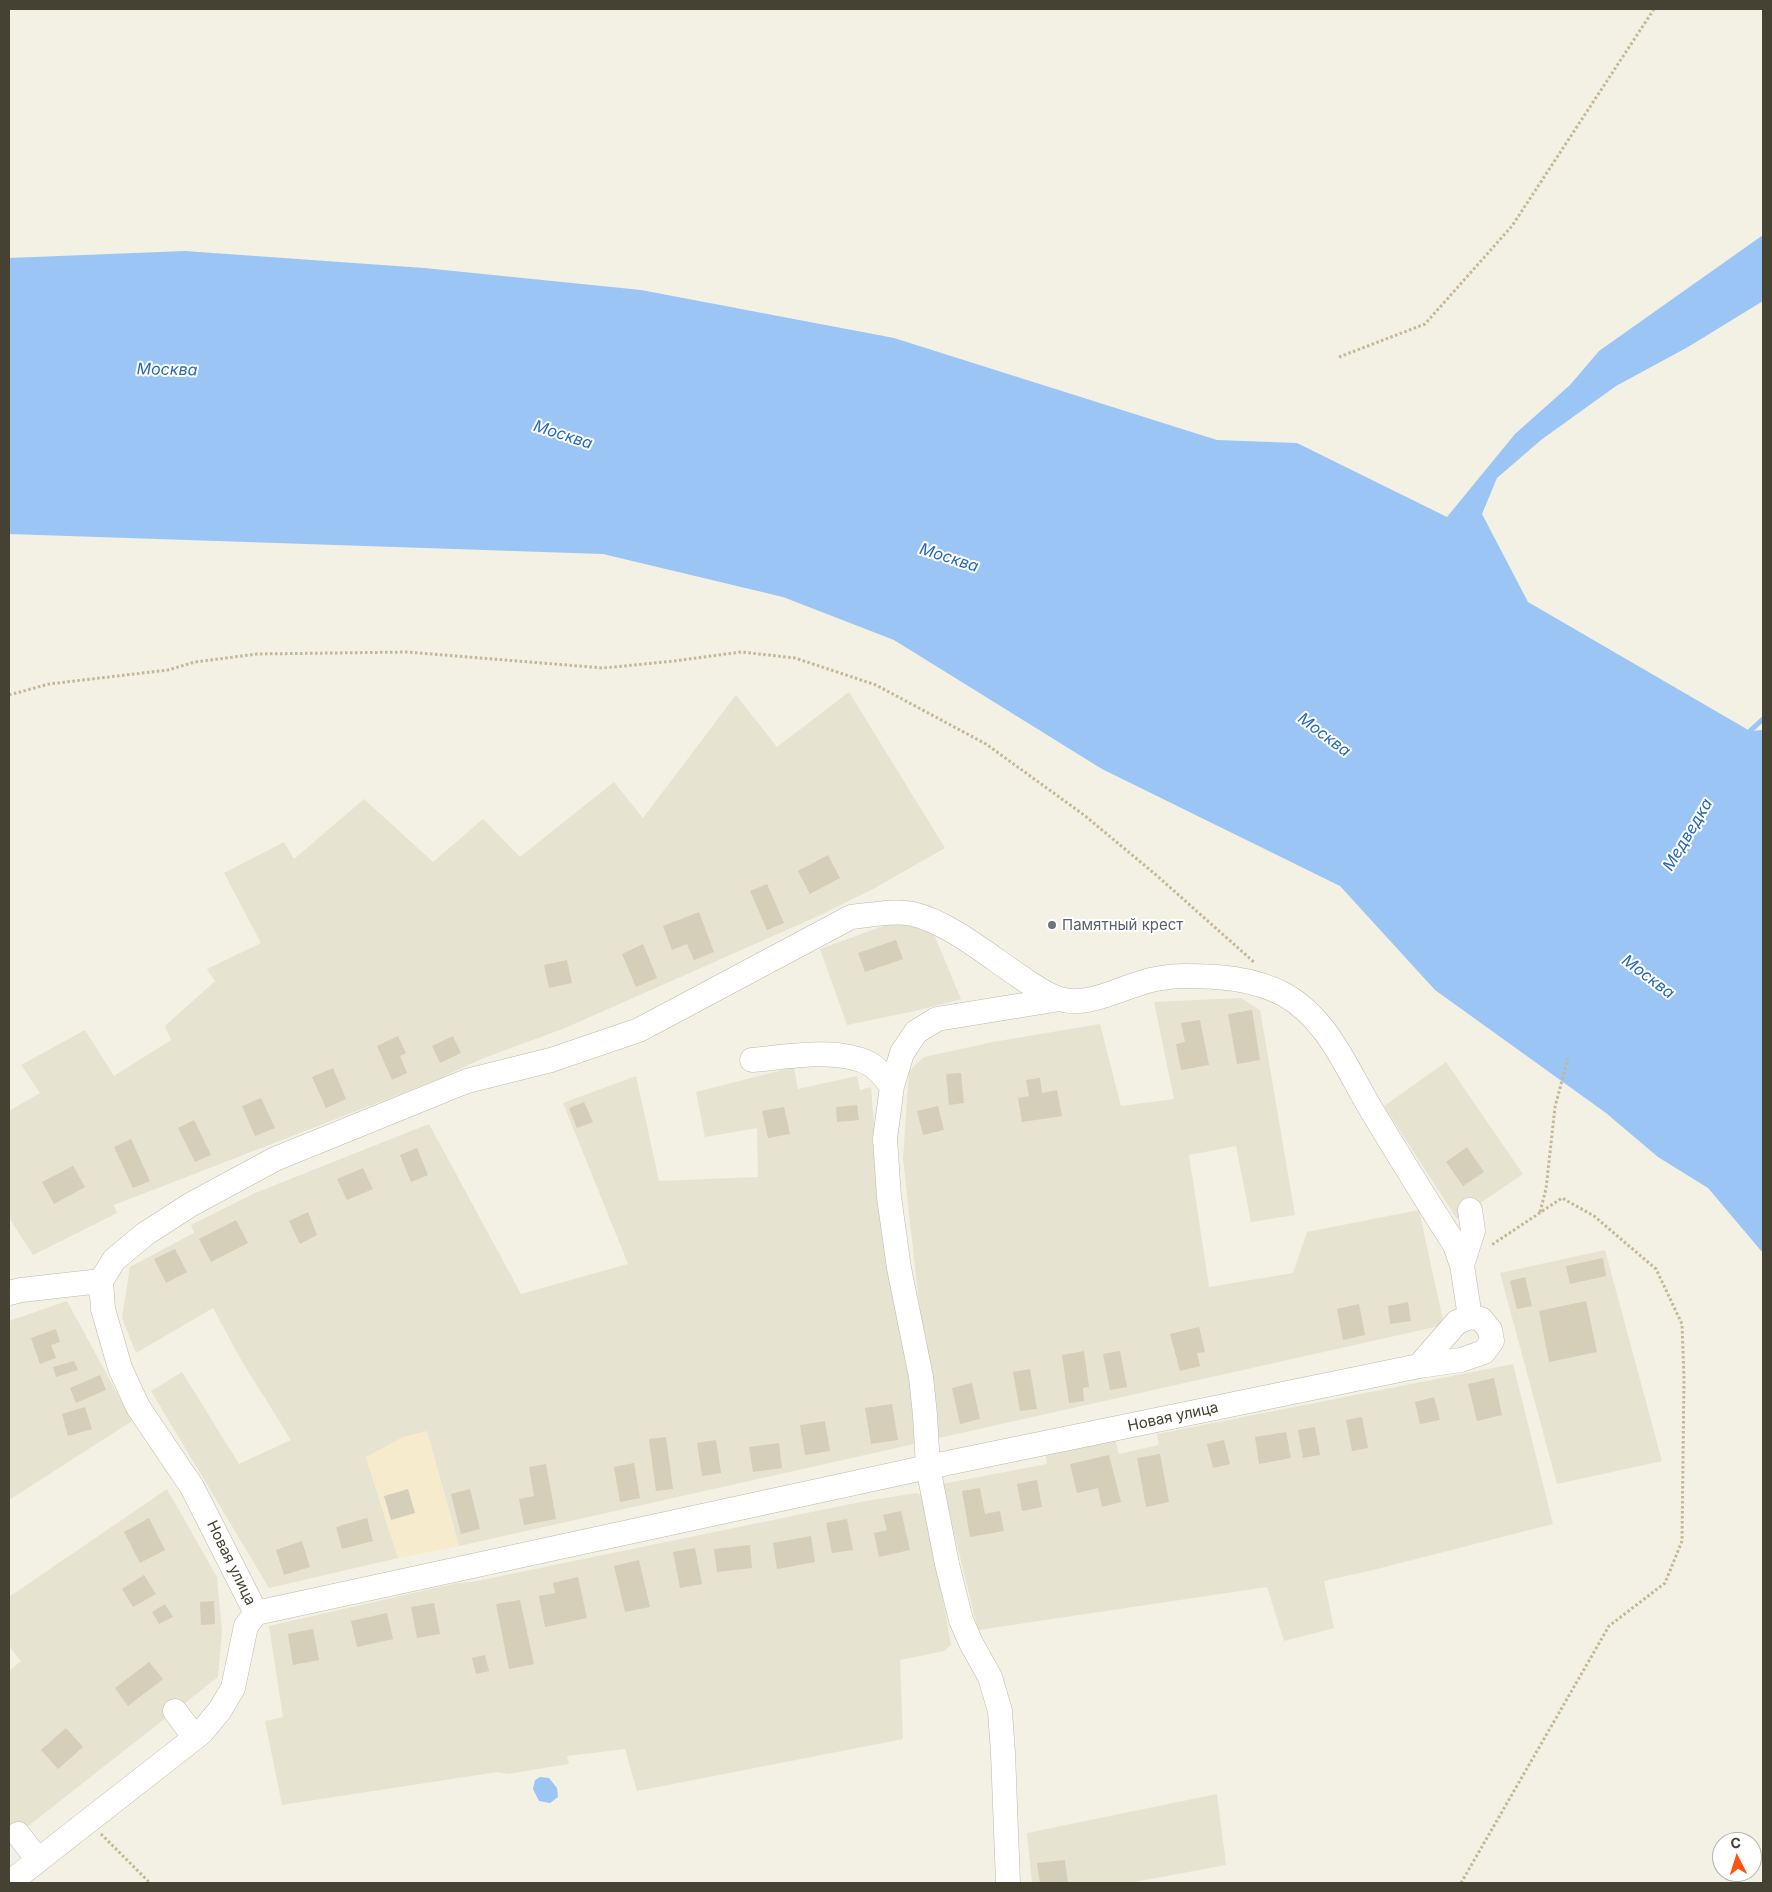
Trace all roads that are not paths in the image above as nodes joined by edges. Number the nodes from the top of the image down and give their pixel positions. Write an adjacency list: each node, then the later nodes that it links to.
1 (1060, 999): 3 (street); 5 (street); 6 (street)
2 (752, 1060): 3 (street)
3 (892, 1086): 10 (street)
4 (1470, 1210): 5 (street)
5 (1462, 1265): 8 (street)
6 (101, 1281): 7 (street); 11 (street, Новая улица)
7 (9, 1292)
8 (1470, 1317): 9 (street); 9 (street, Новая улица)
9 (1419, 1366): 10 (street, Новая улица)
10 (928, 1467): 11 (street, Новая улица); 17 (street)
11 (256, 1613): 13 (street, Новая улица)
12 (175, 1711): 13 (street)
13 (195, 1738): 15 (street, Новая улица)
14 (18, 1834): 15 (street)
15 (38, 1860): 16 (street, Новая улица)
16 (9, 1883)
17 (1008, 1883)

